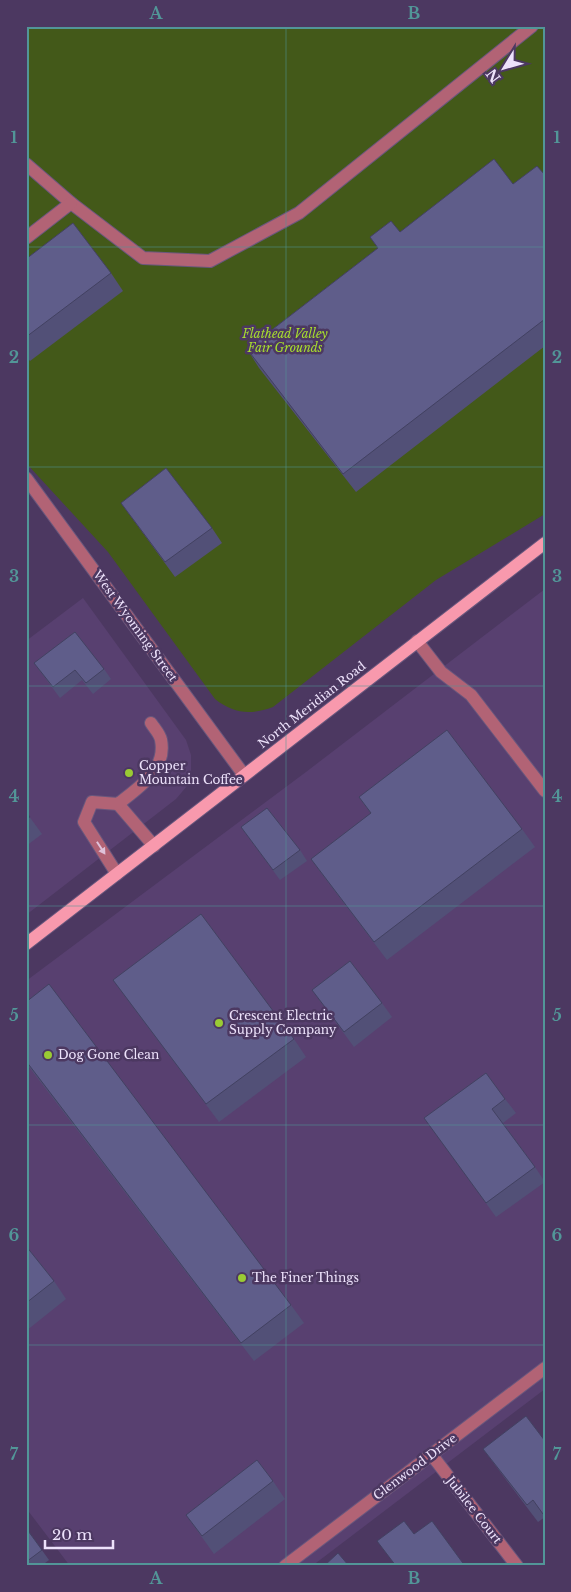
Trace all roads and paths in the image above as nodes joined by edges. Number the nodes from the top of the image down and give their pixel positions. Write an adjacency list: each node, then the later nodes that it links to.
1 (532, 26): 3 (street)
2 (26, 164): 3 (street)
3 (71, 204): 4 (street)
4 (26, 238)
5 (26, 478): 9 (street, West Wyoming Street)
6 (545, 543): 7 (main road, North Meridian Road)
7 (417, 641): 9 (main road, North Meridian Road); 10 (street)
8 (151, 723): 11 (street)
9 (244, 775): 12 (main road, North Meridian Road)
10 (545, 791)
11 (118, 804): 12 (street); 13 (street, one-way to 13)
12 (154, 846): 13 (main road, North Meridian Road)
13 (117, 874): 14 (main road, North Meridian Road)
14 (26, 944)
15 (545, 1368): 16 (street, Glenwood Drive)
16 (431, 1454): 17 (street, Glenwood Drive); 18 (street, Jubilee Court)
17 (285, 1566)
18 (517, 1566)

